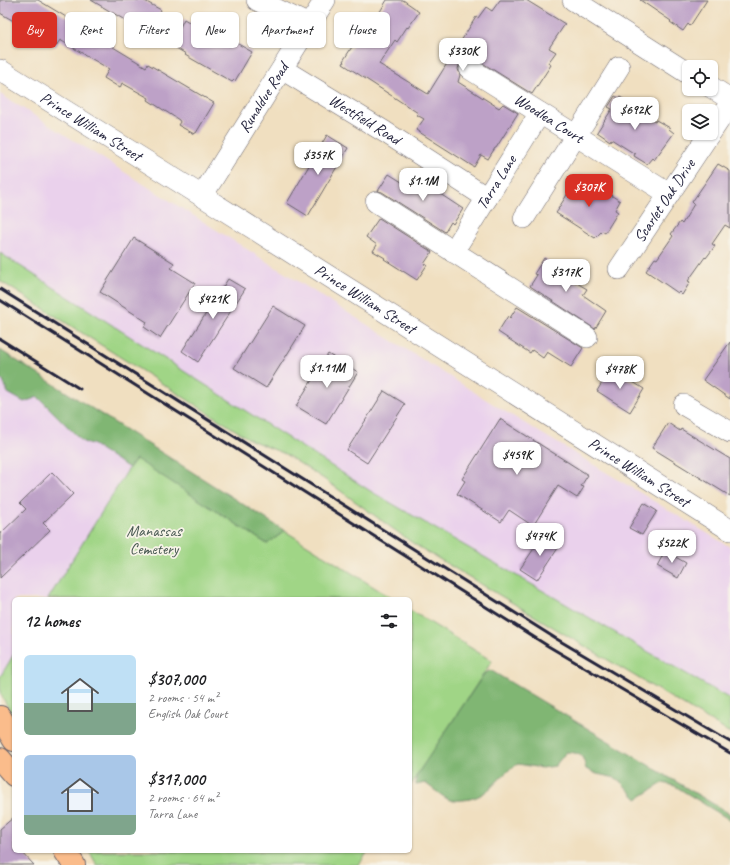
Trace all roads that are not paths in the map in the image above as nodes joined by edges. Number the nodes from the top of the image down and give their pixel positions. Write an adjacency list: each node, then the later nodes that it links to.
1 (257, 0): 4 (street)
2 (325, 0): 5 (street, Runaldue Road)
3 (572, 0): 11 (street)
4 (281, 12)
5 (318, 12)
6 (295, 48): 8 (street, Runaldue Road)
7 (619, 67): 17 (street)
8 (282, 68): 20 (street, Runaldue Road); 21 (street, Westfield Road)
9 (470, 69): 15 (street, Woodlea Court)
10 (0, 70): 20 (street, Prince William Street)
11 (682, 70)
12 (718, 91): 13 (street)
13 (730, 99)
14 (730, 104): 16 (street, Scarlet Oak Drive)
15 (540, 113): 17 (street, Woodlea Court); 21 (street, Tarra Lane)
16 (718, 122)
17 (576, 136): 19 (street, Woodlea Court); 23 (street)
18 (706, 140): 19 (street, Scarlet Oak Drive)
19 (669, 194): 25 (street, Scarlet Oak Drive)
20 (202, 196): 29 (street, Prince William Street)
21 (487, 198): 24 (street, Tarra Lane)
22 (376, 202): 24 (street)
23 (524, 218)
24 (453, 252): 26 (street)
25 (619, 269)
26 (587, 337)
27 (684, 405): 28 (street)
28 (730, 432)
29 (730, 530)
30 (0, 717): 31 (highway)
31 (12, 737)
32 (0, 759): 33 (highway)
33 (12, 773)
34 (66, 853): 36 (highway)
35 (81, 853): 37 (highway)
36 (74, 865)
37 (88, 865)

